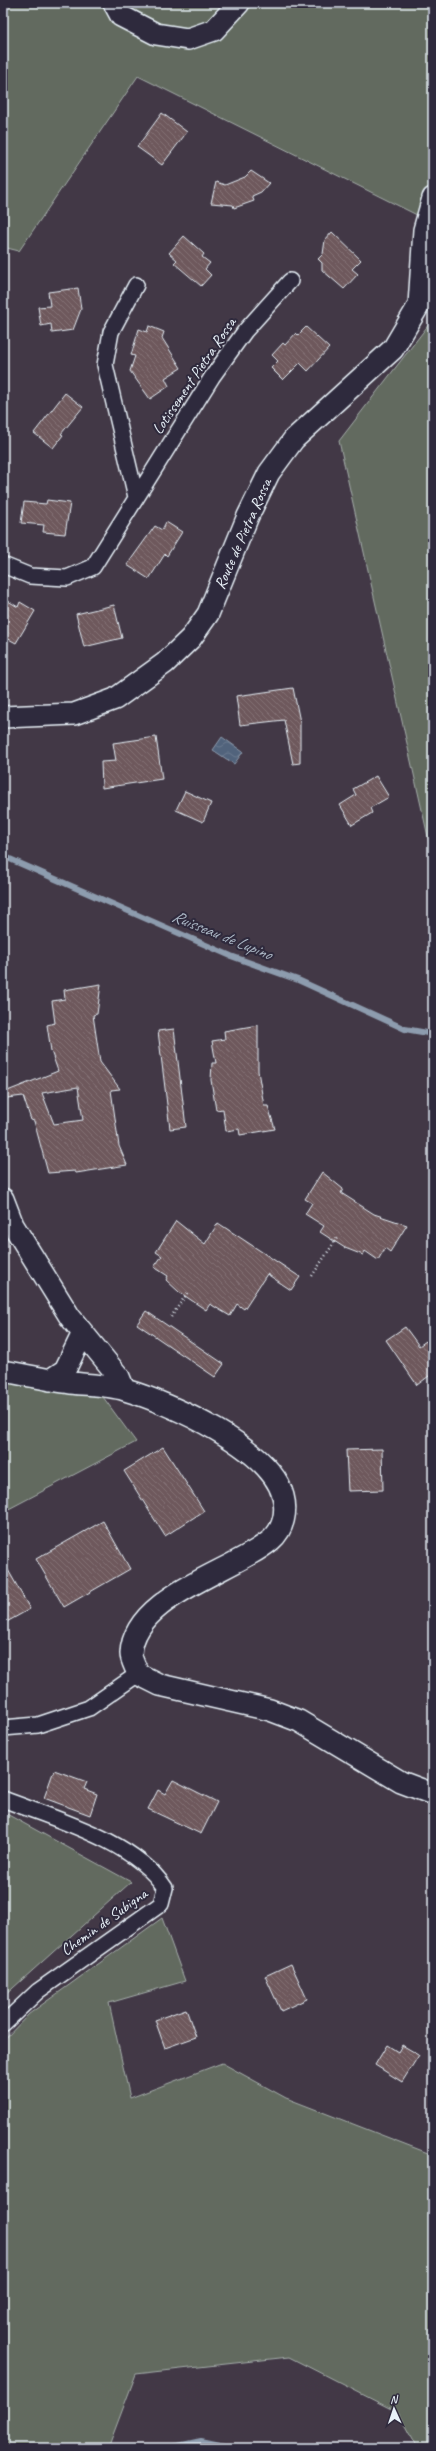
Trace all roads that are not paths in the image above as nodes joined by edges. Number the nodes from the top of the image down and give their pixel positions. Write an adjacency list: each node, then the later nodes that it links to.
1 (114, 3): 2 (main road)
2 (239, 3)
3 (433, 198): 8 (main road, Route de Pietra Rossa)
4 (290, 281): 6 (street, Lotissement Pietra Rossa)
5 (136, 285): 6 (street)
6 (136, 497): 7 (street, Lotissement Pietra Rossa)
7 (3, 565)
8 (3, 717)
9 (3, 1198): 10 (main road)
10 (83, 1333): 12 (main road); 13 (main road)
11 (3, 1371): 12 (main road)
12 (50, 1380): 13 (main road)
13 (124, 1389): 14 (main road)
14 (138, 1674): 15 (street); 16 (main road)
15 (3, 1728)
16 (433, 1794)
17 (3, 1799): 18 (street, Chemin de Subigna)
18 (3, 2024)

